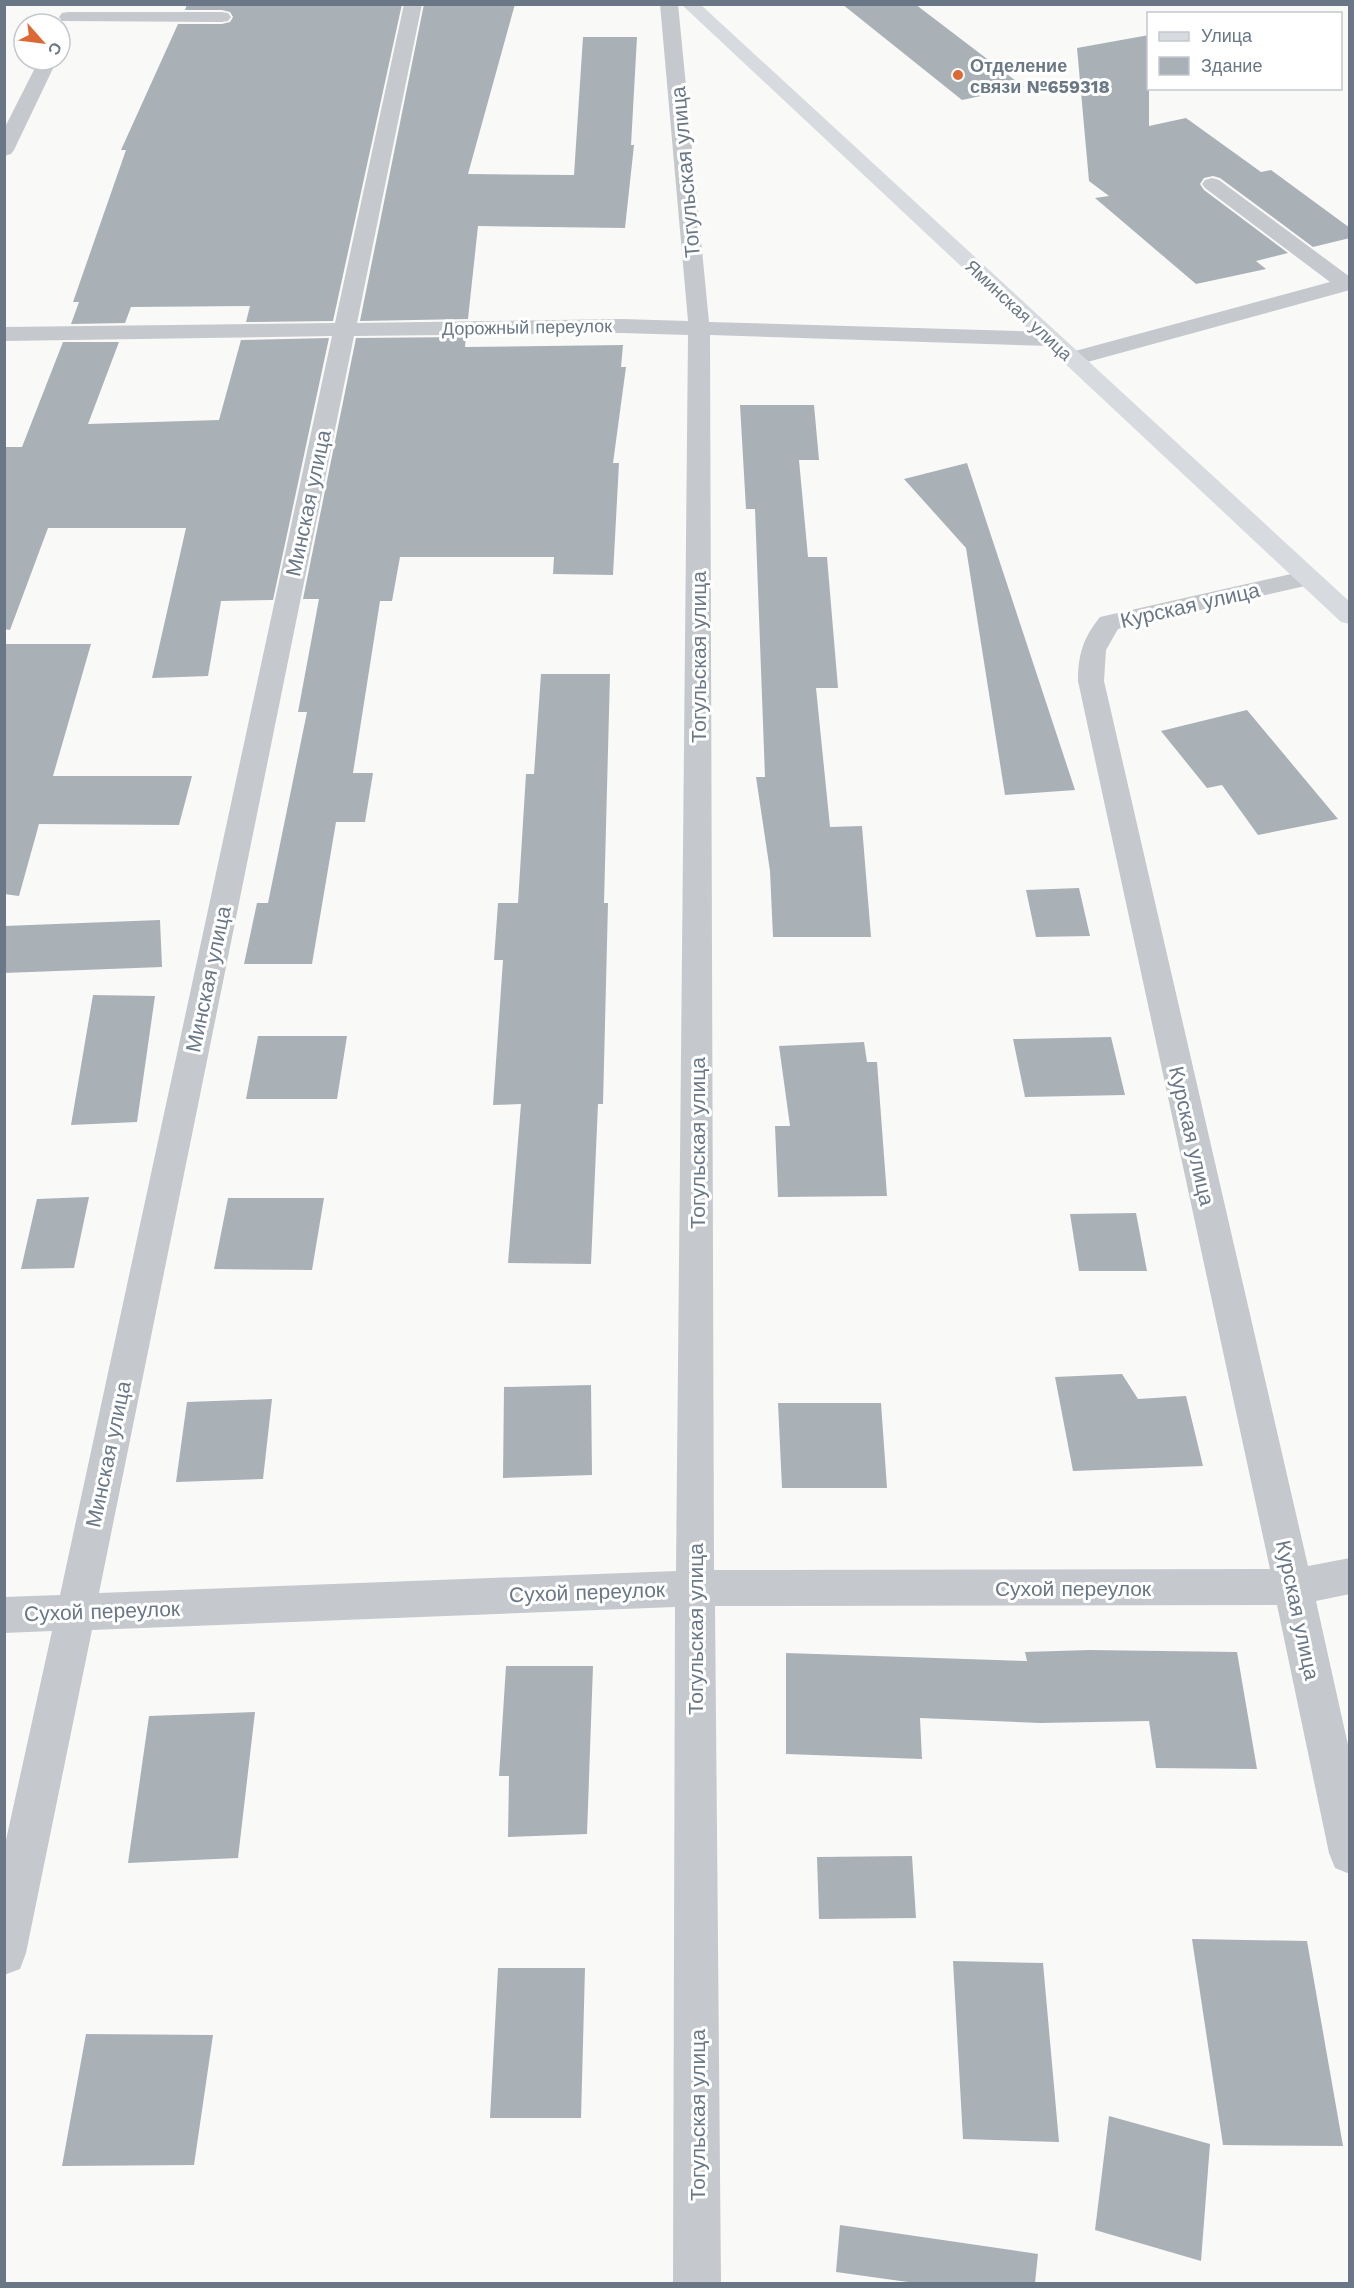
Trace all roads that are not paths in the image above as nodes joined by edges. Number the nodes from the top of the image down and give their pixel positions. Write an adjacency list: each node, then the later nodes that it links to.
1 (414, 4): 11 (street, Минская улица)
2 (669, 4): 10 (street, Тогульская улица)
3 (688, 4): 13 (main road, Яминская улица)
4 (71, 11): 5 (street)
5 (222, 17)
6 (42, 72): 7 (street)
7 (4, 150)
8 (1212, 184): 9 (street)
9 (1348, 284): 14 (street)
10 (699, 328): 11 (street, Дорожный переулок); 13 (street, Дорожный переулок); 19 (street, Тогульская улица)
11 (344, 330): 12 (street, Дорожный переулок); 20 (street, Минская улица)
12 (4, 334)
13 (1050, 339): 14 (main road, Яминская улица)
14 (1072, 359): 15 (main road, Яминская улица)
15 (1309, 578): 16 (main road, Яминская улица); 18 (street, Курская улица)
16 (1347, 611)
17 (1350, 1576): 18 (street, Сухой переулок)
18 (1293, 1587): 19 (street, Сухой переулок); 22 (street, Курская улица)
19 (695, 1588): 20 (street, Сухой переулок); 24 (street, Тогульская улица)
20 (75, 1612): 21 (street, Сухой переулок); 23 (street, Минская улица)
21 (4, 1615)
22 (1350, 1853)
23 (4, 1953)
24 (697, 2283)

